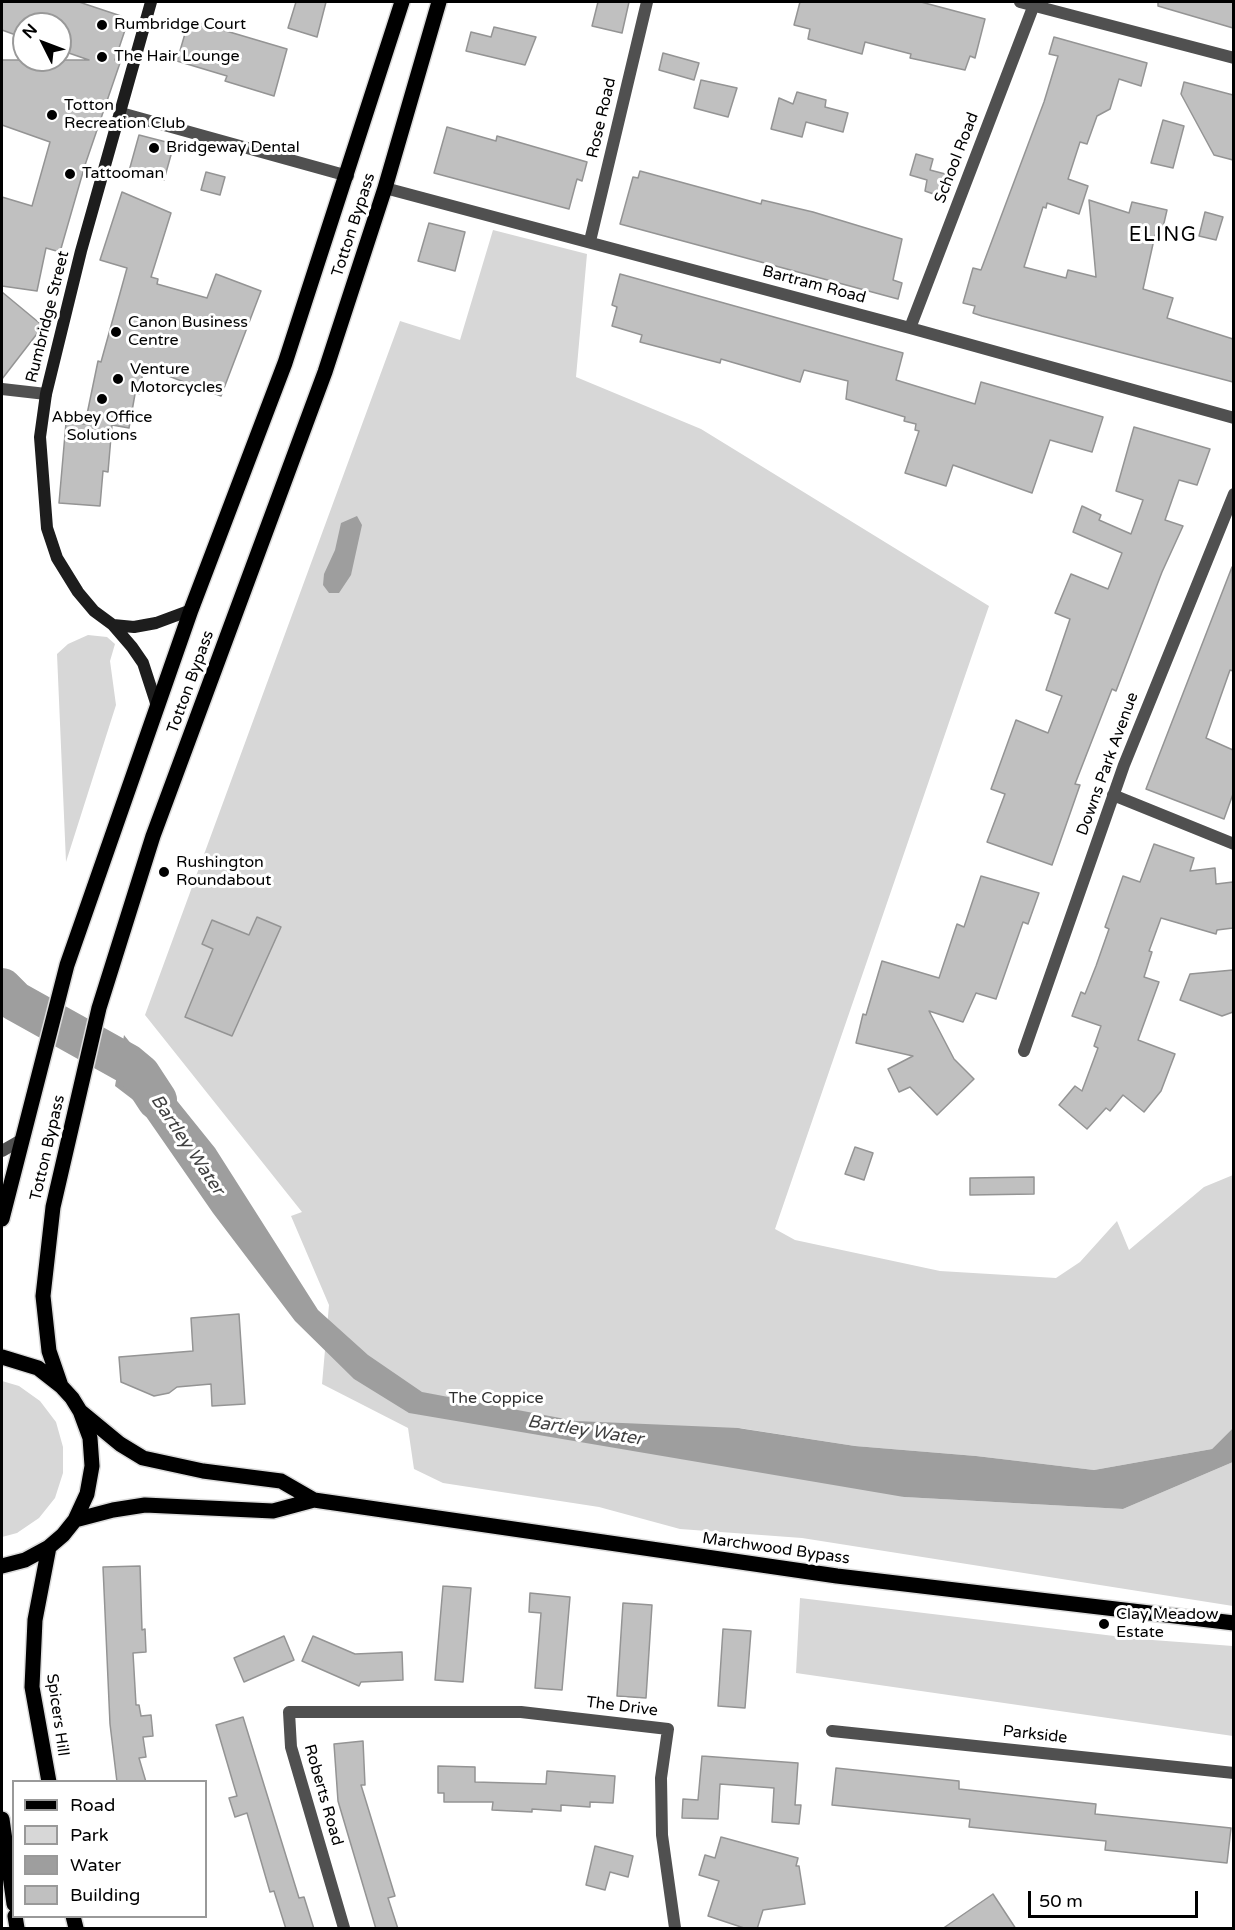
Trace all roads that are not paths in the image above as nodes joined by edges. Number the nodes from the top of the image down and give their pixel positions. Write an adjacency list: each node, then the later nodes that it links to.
1 (151, 2): 8 (main road, Rumbridge Street)
2 (402, 2): 9 (main road, Totton Bypass)
3 (439, 2): 10 (main road, Totton Bypass)
4 (647, 2): 11 (street, Rose Road)
5 (1020, 2): 6 (street)
6 (1035, 3): 7 (street); 12 (street, School Road)
7 (1233, 58)
8 (121, 113): 9 (street); 14 (main road, Rumbridge Street)
9 (348, 176): 18 (main road, Totton Bypass)
10 (385, 188): 11 (street, Bartram Road); 28 (main road, Totton Bypass)
11 (590, 241): 12 (street, Bartram Road)
12 (910, 328): 15 (street, Bartram Road)
13 (2, 389): 14 (street)
14 (46, 394): 19 (main road, Rumbridge Street)
15 (1233, 418)
16 (1233, 494): 17 (street, Downs Park Avenue)
17 (1228, 524): 21 (street, Downs Park Avenue)
18 (191, 610): 19 (main road); 20 (main road, Totton Bypass)
19 (113, 625): 20 (main road, Rumbridge Street)
20 (157, 706): 24 (main road, Totton Bypass)
21 (1113, 795): 22 (street); 23 (street, Downs Park Avenue)
22 (1233, 844)
23 (1024, 1051)
24 (23, 1139): 25 (street); 26 (main road, Totton Bypass)
25 (2, 1150)
26 (2, 1219)
27 (2, 1357): 28 (main road)
28 (61, 1386): 29 (main road)
29 (80, 1411): 30 (main road, Marchwood Bypass); 31 (main road)
30 (314, 1500): 31 (main road, Marchwood Bypass); 34 (main road, Marchwood Bypass)
31 (75, 1520): 32 (main road)
32 (49, 1546): 33 (main road); 38 (main road, Spicers Hill)
33 (2, 1566)
34 (1233, 1623)
35 (406, 1710): 41 (street, Roberts Road); 42 (street, The Drive)
36 (832, 1731): 37 (street, Parkside)
37 (1233, 1773)
38 (49, 1780)
39 (2, 1819): 40 (main road)
40 (12, 1890)
41 (344, 1929)
42 (675, 1929)

